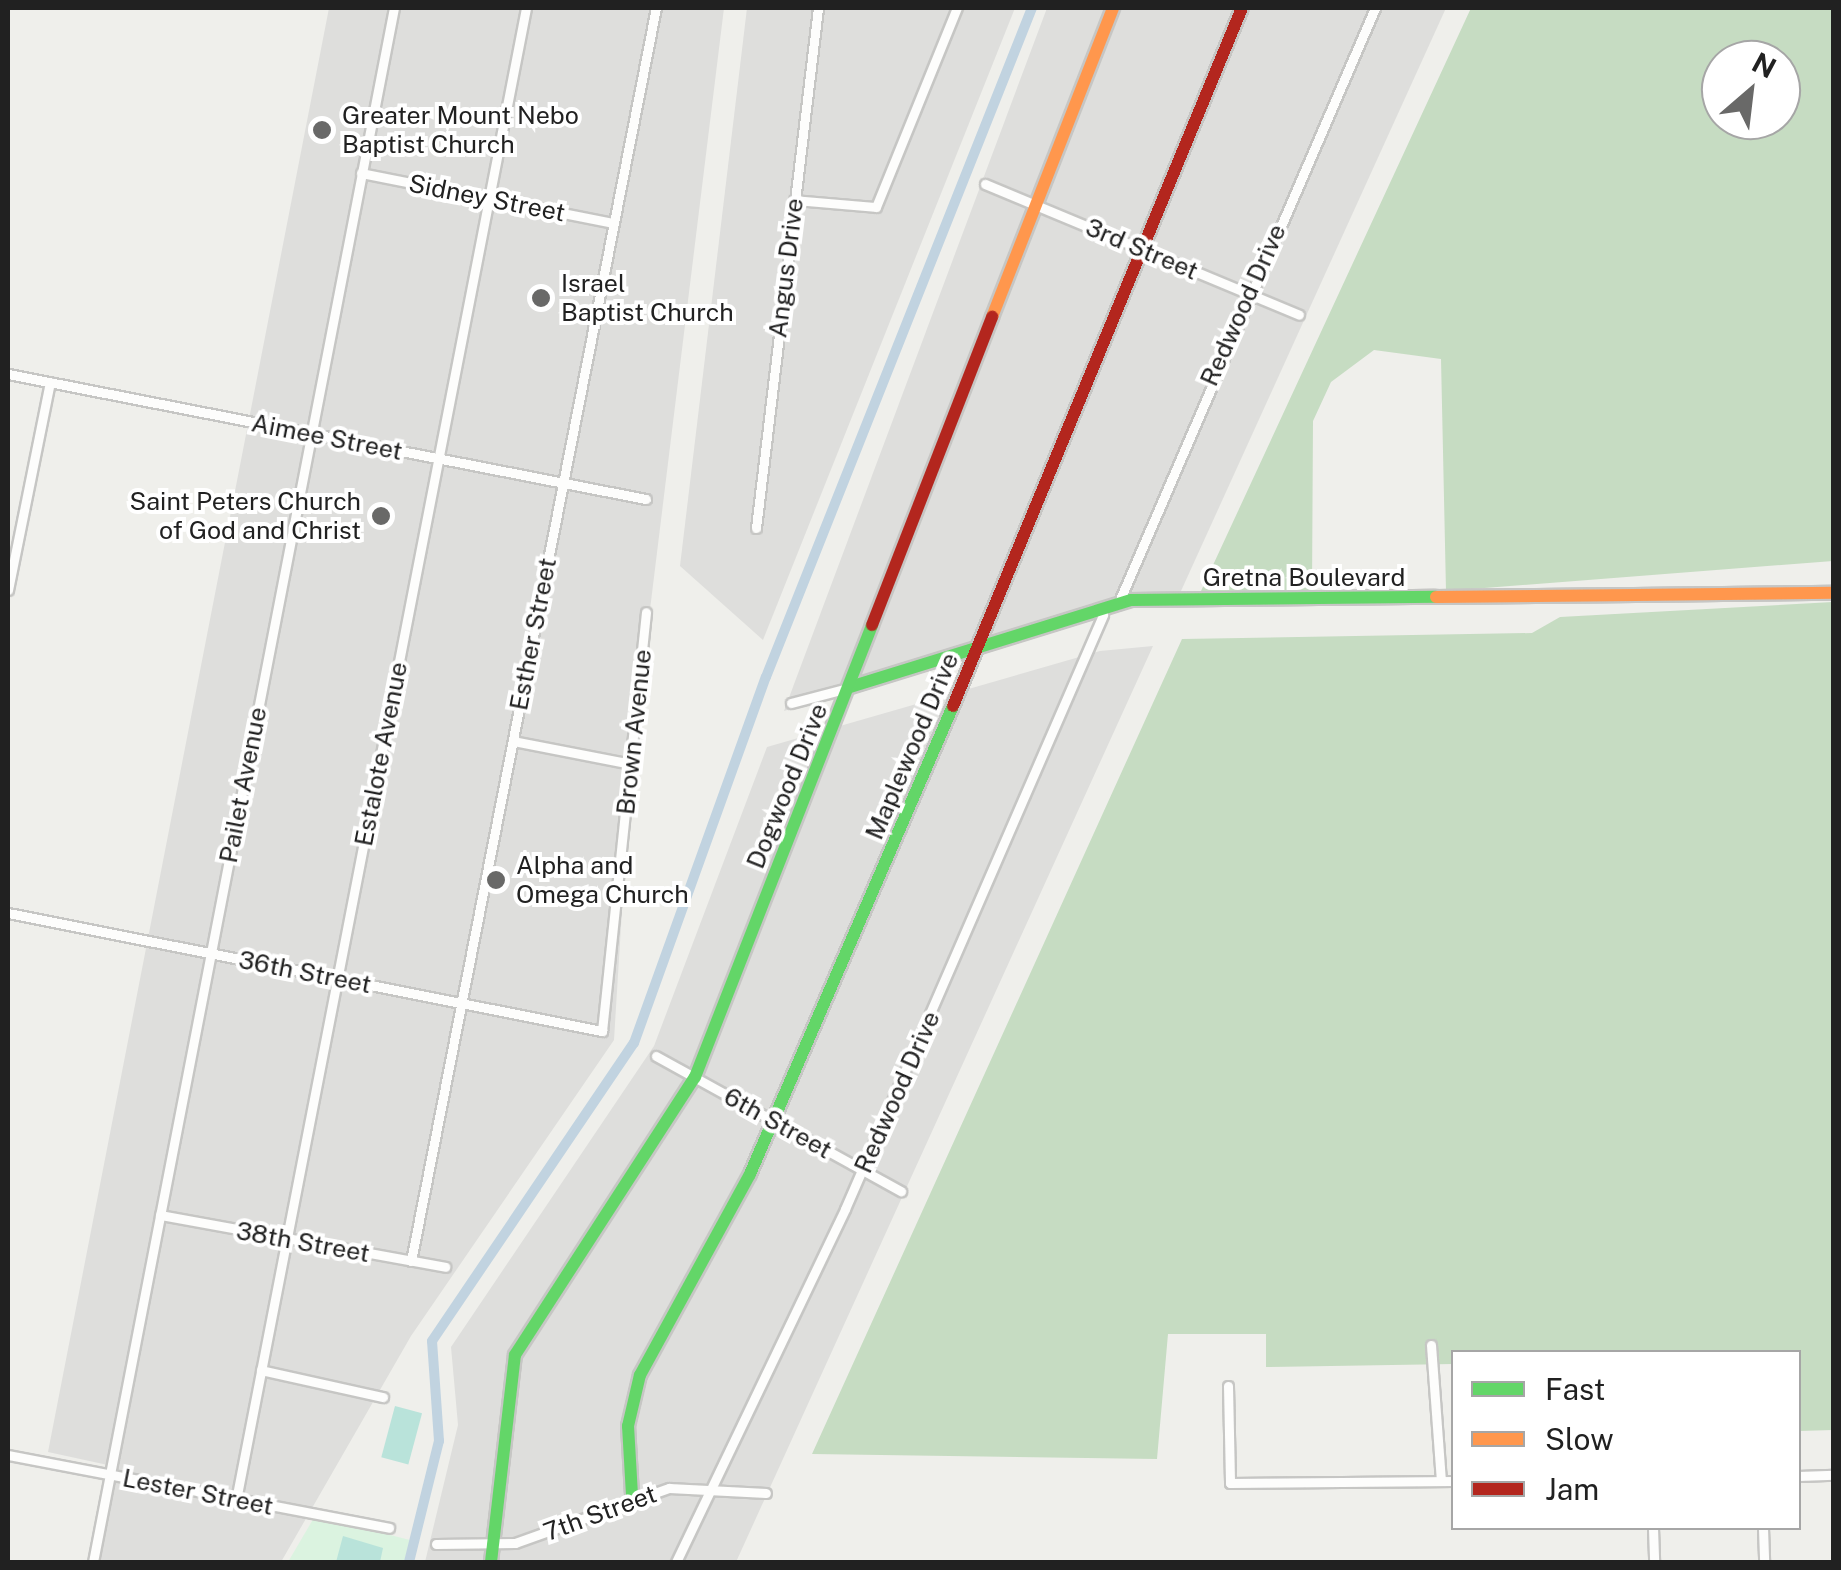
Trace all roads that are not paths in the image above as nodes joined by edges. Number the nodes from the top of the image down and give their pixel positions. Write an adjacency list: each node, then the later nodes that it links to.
1 (394, 8): 9 (street, Pailet Avenue)
2 (526, 8): 11 (street, Estalote Avenue)
3 (656, 8): 14 (street, Esther Street)
4 (818, 8): 12 (street, Angus Drive)
5 (957, 8): 12 (street)
6 (1112, 8): 13 (street, Dogwood Drive)
7 (1242, 8): 15 (street, Maplewood Drive)
8 (1375, 8): 16 (street, Redwood Drive)
9 (361, 174): 11 (street, Sidney Street); 20 (street, Pailet Avenue)
10 (985, 184): 13 (street, 3rd Street)
11 (488, 199): 14 (street, Sidney Street); 21 (street, Estalote Avenue)
12 (794, 200): 24 (street, Angus Drive)
13 (1035, 205): 15 (street, 3rd Street); 31 (street, Dogwood Drive)
14 (614, 223): 22 (street, Esther Street)
15 (1141, 249): 16 (street, 3rd Street); 30 (street, Maplewood Drive)
16 (1248, 294): 17 (street, 3rd Street); 27 (street, Redwood Drive)
17 (1299, 315)
18 (8, 374): 19 (street, Aimee Street)
19 (50, 382): 20 (street, Aimee Street); 25 (street)
20 (311, 434): 21 (street, Aimee Street); 36 (street, Pailet Avenue)
21 (437, 458): 22 (street, Aimee Street); 37 (street, Estalote Avenue)
22 (563, 483): 23 (street, Aimee Street); 33 (street, Esther Street)
23 (646, 499)
24 (756, 528)
25 (8, 590)
26 (1834, 592): 27 (street, Gretna Boulevard)
27 (1118, 604): 29 (street)
28 (646, 612): 34 (street, Brown Avenue)
29 (1103, 615): 30 (street); 43 (street, Redwood Drive)
30 (976, 653): 31 (street); 42 (street, Maplewood Drive)
31 (850, 687): 32 (street); 41 (street, Dogwood Drive)
32 (791, 703)
33 (512, 741): 34 (street); 38 (street, Esther Street)
34 (632, 764): 39 (street, Brown Avenue)
35 (8, 914): 36 (street, 36th Street)
36 (211, 954): 37 (street, 36th Street); 45 (street, Pailet Avenue)
37 (338, 978): 38 (street, 36th Street); 46 (street, Estalote Avenue)
38 (462, 1004): 39 (street, 36th Street); 47 (street, Esther Street)
39 (602, 1031)
40 (656, 1056): 41 (street, 6th Street)
41 (695, 1077): 42 (street, 6th Street); 67 (street, Dogwood Drive)
42 (773, 1121): 43 (street, 6th Street); 61 (street, Maplewood Drive)
43 (862, 1170): 44 (street, 6th Street); 59 (street, Redwood Drive)
44 (900, 1190)
45 (160, 1216): 46 (street, 38th Street); 54 (street, Pailet Avenue)
46 (286, 1239): 47 (street, 38th Street); 50 (street, Estalote Avenue)
47 (410, 1261): 48 (street, 38th Street)
48 (445, 1268)
49 (1431, 1345): 57 (street)
50 (261, 1370): 52 (street); 62 (street, Estalote Avenue)
51 (1228, 1386): 57 (street)
52 (384, 1397)
53 (8, 1455): 54 (street, Lester Street)
54 (110, 1475): 62 (street, Lester Street); 68 (street, Pailet Avenue)
55 (1834, 1475): 56 (street)
56 (1801, 1476)
57 (1441, 1481): 58 (street)
58 (1451, 1481)
59 (711, 1488): 60 (street, 7th Street); 61 (street, 7th Street); 70 (street, Redwood Drive)
60 (766, 1493)
61 (632, 1496): 67 (street, 7th Street)
62 (236, 1500): 63 (street, Lester Street)
63 (389, 1528)
64 (1654, 1530): 71 (street)
65 (1763, 1530): 72 (street)
66 (436, 1544): 67 (street, 7th Street)
67 (493, 1547): 69 (street, Dogwood Drive)
68 (94, 1562)
69 (491, 1562)
70 (676, 1562)
71 (1654, 1562)
72 (1764, 1562)

